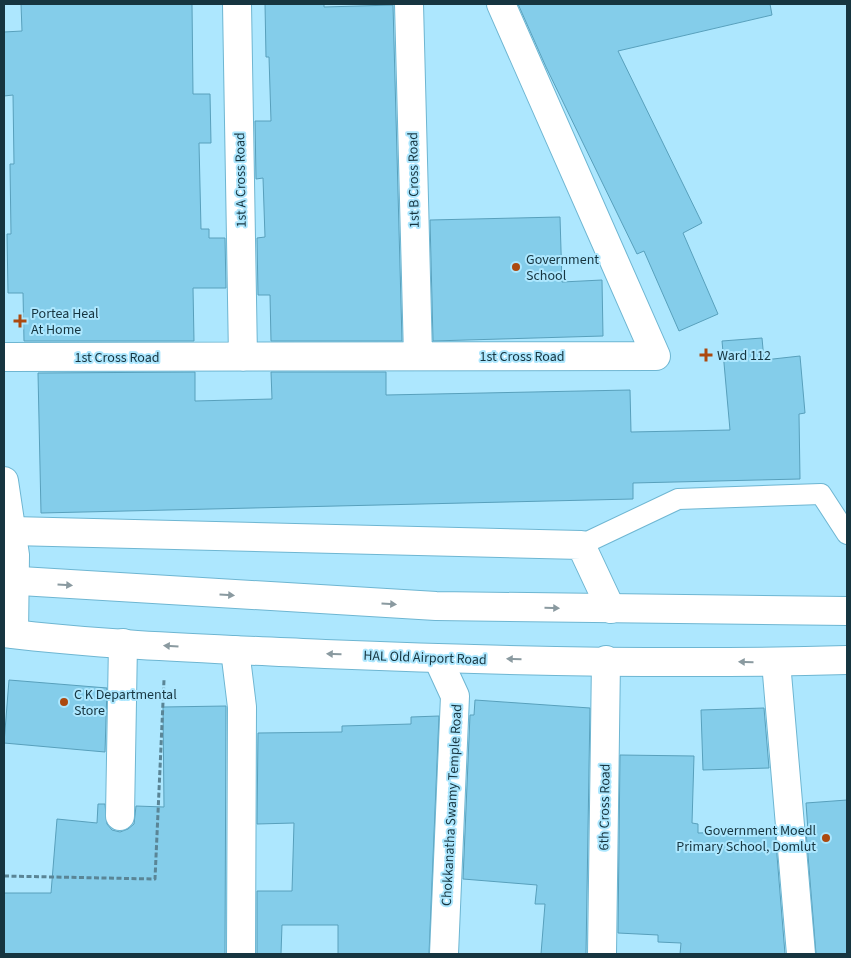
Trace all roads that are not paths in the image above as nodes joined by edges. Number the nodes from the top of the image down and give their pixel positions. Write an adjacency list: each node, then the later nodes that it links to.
1 (237, 4): 6 (street, 1st A Cross Road)
2 (409, 4): 4 (street, 1st B Cross Road)
3 (501, 4): 4 (street, 1st Cross Road)
4 (418, 356): 6 (street, 1st Cross Road)
5 (4, 357): 6 (street, 1st Cross Road)
6 (243, 357)
7 (4, 482): 8 (street)
8 (12, 531): 10 (street); 11 (street)
9 (847, 534): 10 (lane)
10 (581, 545): 12 (street)
11 (10, 581): 12 (street, one-way to 12); 14 (street)
12 (611, 609): 13 (street)
13 (847, 611)
14 (9, 634): 15 (street, HAL Old Airport Road)
15 (124, 643): 16 (street, HAL Old Airport Road, one-way to 15); 21 (street)
16 (235, 650): 17 (street, HAL Old Airport Road, one-way to 16); 22 (street)
17 (438, 659): 18 (street, HAL Old Airport Road, one-way to 17); 23 (street, Chokkanatha Swamy Temple Road)
18 (606, 660): 20 (street, HAL Old Airport Road, one-way to 18); 24 (street, 6th Cross Road)
19 (847, 660): 20 (street, HAL Old Airport Road)
20 (776, 662): 25 (street)
21 (120, 816)
22 (242, 954)
23 (444, 954)
24 (602, 954)
25 (801, 954)

